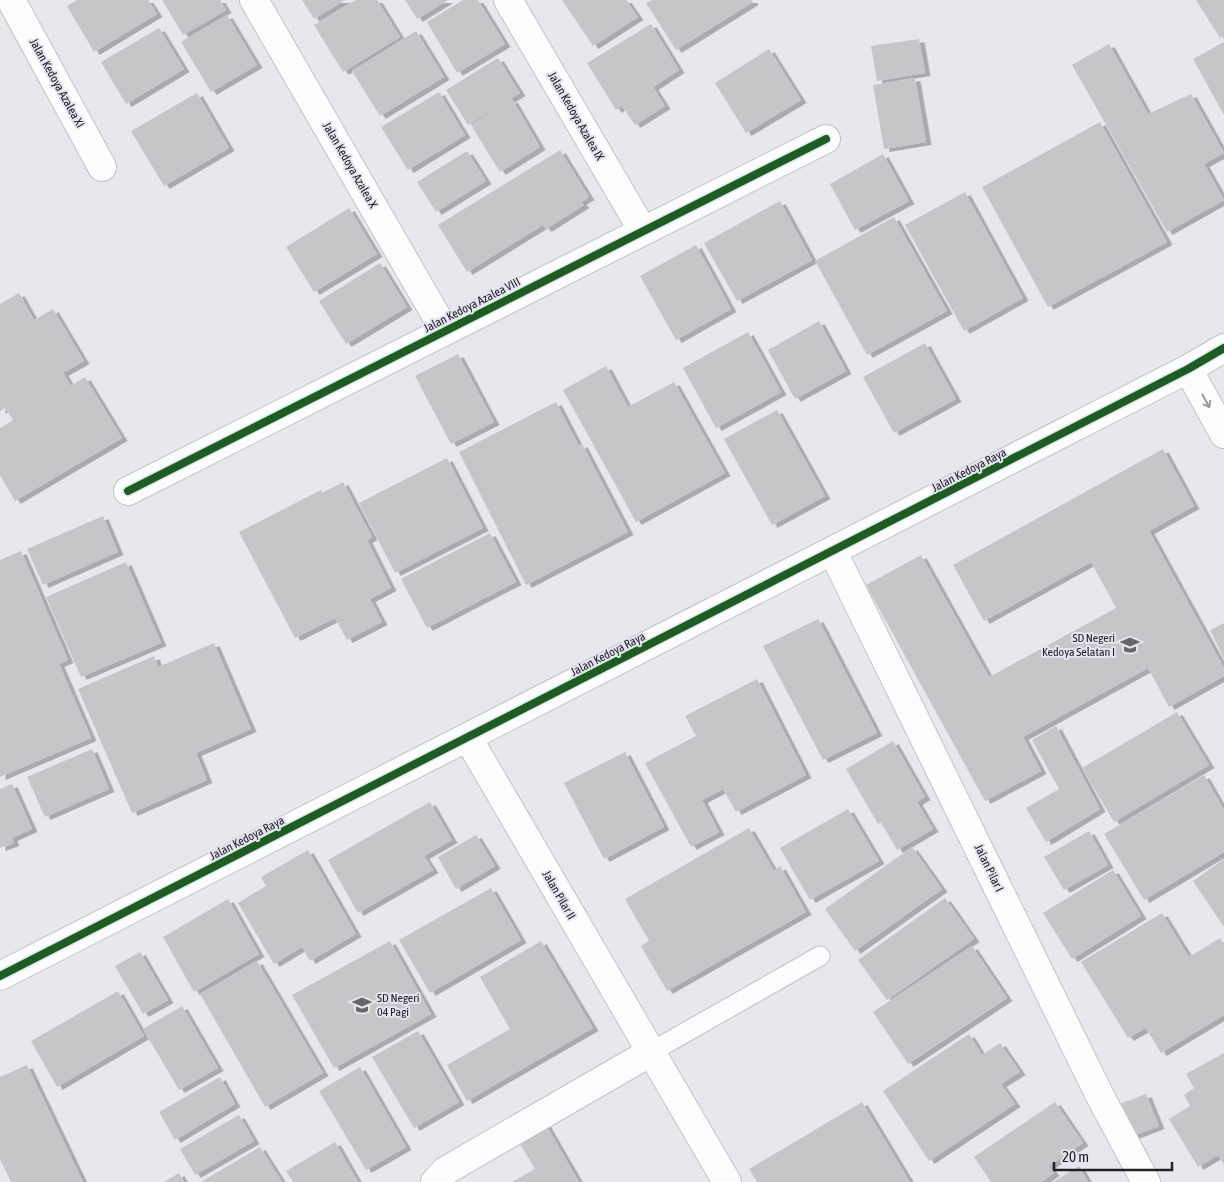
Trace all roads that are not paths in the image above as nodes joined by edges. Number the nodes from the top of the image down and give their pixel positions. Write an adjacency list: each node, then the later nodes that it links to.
1 (11, 0): 5 (street, Jalan Kedoya Azalea XI)
2 (254, 0): 7 (street, Jalan Kedoya Azalea X)
3 (508, 0): 6 (street, Jalan Kedoya Azalea IX)
4 (826, 139): 6 (street, Jalan Kedoya Azalea VIII)
5 (102, 167)
6 (643, 231): 7 (street, Jalan Kedoya Azalea VIII)
7 (445, 331): 11 (street, Jalan Kedoya Azalea VIII)
8 (1224, 348): 9 (street, Jalan Kedoya Raya)
9 (1188, 369): 10 (street, one-way to 10); 12 (street, Jalan Kedoya Raya)
10 (1224, 434)
11 (128, 491)
12 (833, 552): 13 (street, Jalan Kedoya Raya); 19 (street, Jalan Pilar I)
13 (468, 738): 15 (street, Jalan Kedoya Raya); 16 (street, Jalan Pilar II)
14 (820, 956): 16 (lane)
15 (0, 976)
16 (651, 1052): 17 (street); 18 (street, Jalan Pilar II)
17 (435, 1182)
18 (727, 1182)
19 (1146, 1182)

